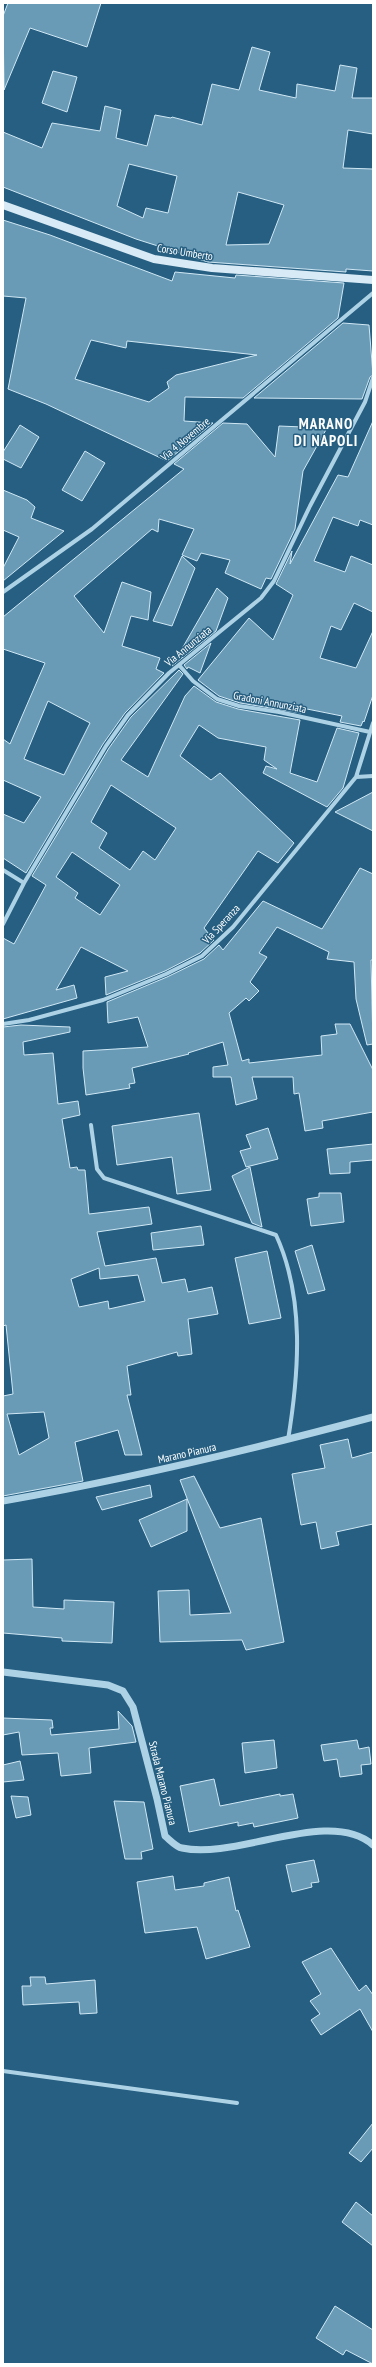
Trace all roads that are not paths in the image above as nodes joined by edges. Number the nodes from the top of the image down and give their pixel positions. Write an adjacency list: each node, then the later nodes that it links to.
1 (3, 205): 2 (main road, Corso Umberto)
2 (373, 280)
3 (373, 293): 5 (street, Via 4 Novembre)
4 (373, 378): 6 (street, Via Annunziata)
5 (3, 592)
6 (179, 666): 8 (street, Gradoni Annunziata); 12 (street, Via Annunziata)
7 (373, 723): 8 (street)
8 (370, 732): 10 (street)
9 (373, 776): 10 (street)
10 (356, 777): 14 (street, Via Speranza)
11 (3, 870): 12 (street)
12 (24, 883): 13 (street, Via Annunziata)
13 (3, 924)
14 (3, 1024)
15 (92, 1125): 17 (street)
16 (373, 1417): 17 (street, Marano Pianura)
17 (288, 1440): 18 (street, Marano Pianura)
18 (3, 1501)
19 (3, 1672): 20 (street, Strada Marano Pianura)
20 (373, 1845)
21 (3, 2071): 22 (street)
22 (237, 2104)

